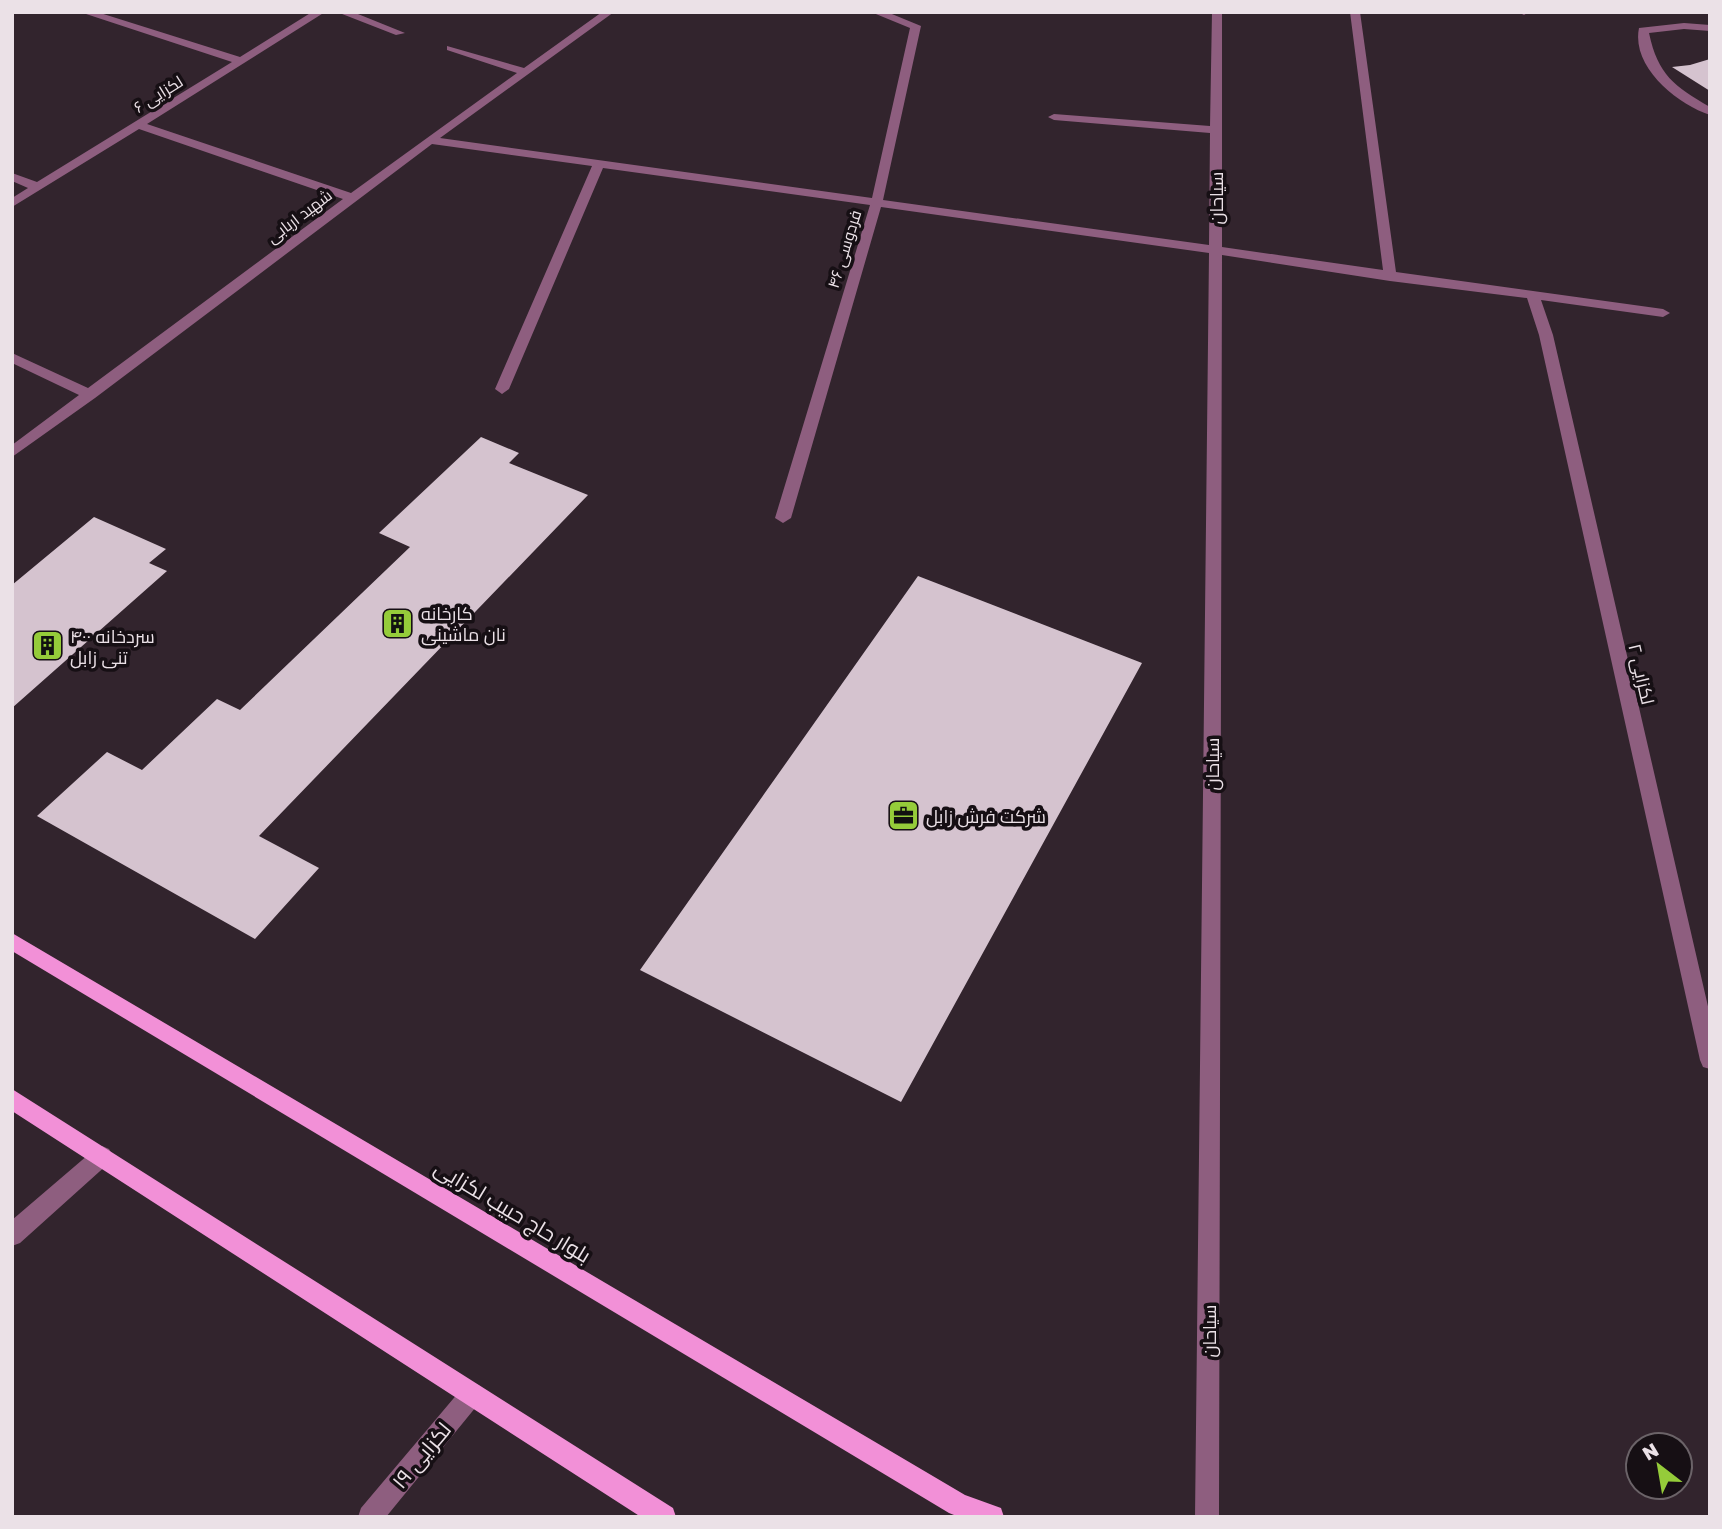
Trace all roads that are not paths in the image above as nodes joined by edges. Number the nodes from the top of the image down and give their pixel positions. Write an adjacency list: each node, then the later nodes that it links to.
1 (85, 12): 11 (street)
2 (320, 12): 11 (street, لکزایی ۶)
3 (342, 12): 9 (street)
4 (609, 12): 12 (street, شهید اربابی)
5 (876, 12): 22 (street, فردوسی ۴۶)
6 (1217, 12): 16 (street, سیاحان)
7 (1355, 12): 25 (street)
8 (1710, 28): 13 (street)
9 (400, 33)
10 (451, 48): 12 (street)
11 (242, 61): 15 (street, لکزایی ۶)
12 (526, 72): 17 (street, شهید اربابی)
13 (1710, 112)
14 (1054, 117): 16 (street)
15 (137, 125): 20 (street, لکزایی ۶); 21 (street)
16 (1216, 130): 24 (street, سیاحان)
17 (430, 140): 18 (street); 21 (street, شهید اربابی)
18 (599, 163): 22 (street); 29 (street)
19 (12, 177): 20 (street)
20 (38, 187): 23 (street, لکزایی ۶)
21 (353, 198): 30 (street, شهید اربابی)
22 (877, 201): 24 (street); 32 (street, فردوسی ۴۶)
23 (12, 202)
24 (1215, 251): 25 (street); 42 (street, سیاحان)
25 (1390, 276): 26 (street)
26 (1533, 297): 27 (street); 34 (street, لکزایی ۲)
27 (1663, 313)
28 (12, 358): 30 (street)
29 (502, 389)
30 (90, 395): 31 (street, شهید اربابی)
31 (12, 452)
32 (783, 518)
33 (12, 941): 41 (main road, بلوار حاج حبیب لکزايی)
34 (1710, 1060)
35 (12, 1099): 36 (main road)
36 (102, 1156): 37 (street); 38 (main road)
37 (12, 1235)
38 (472, 1394): 39 (street, لکزایی ۱۹); 40 (main road)
39 (370, 1517)
40 (664, 1517)
41 (992, 1517)
42 (1208, 1517)

